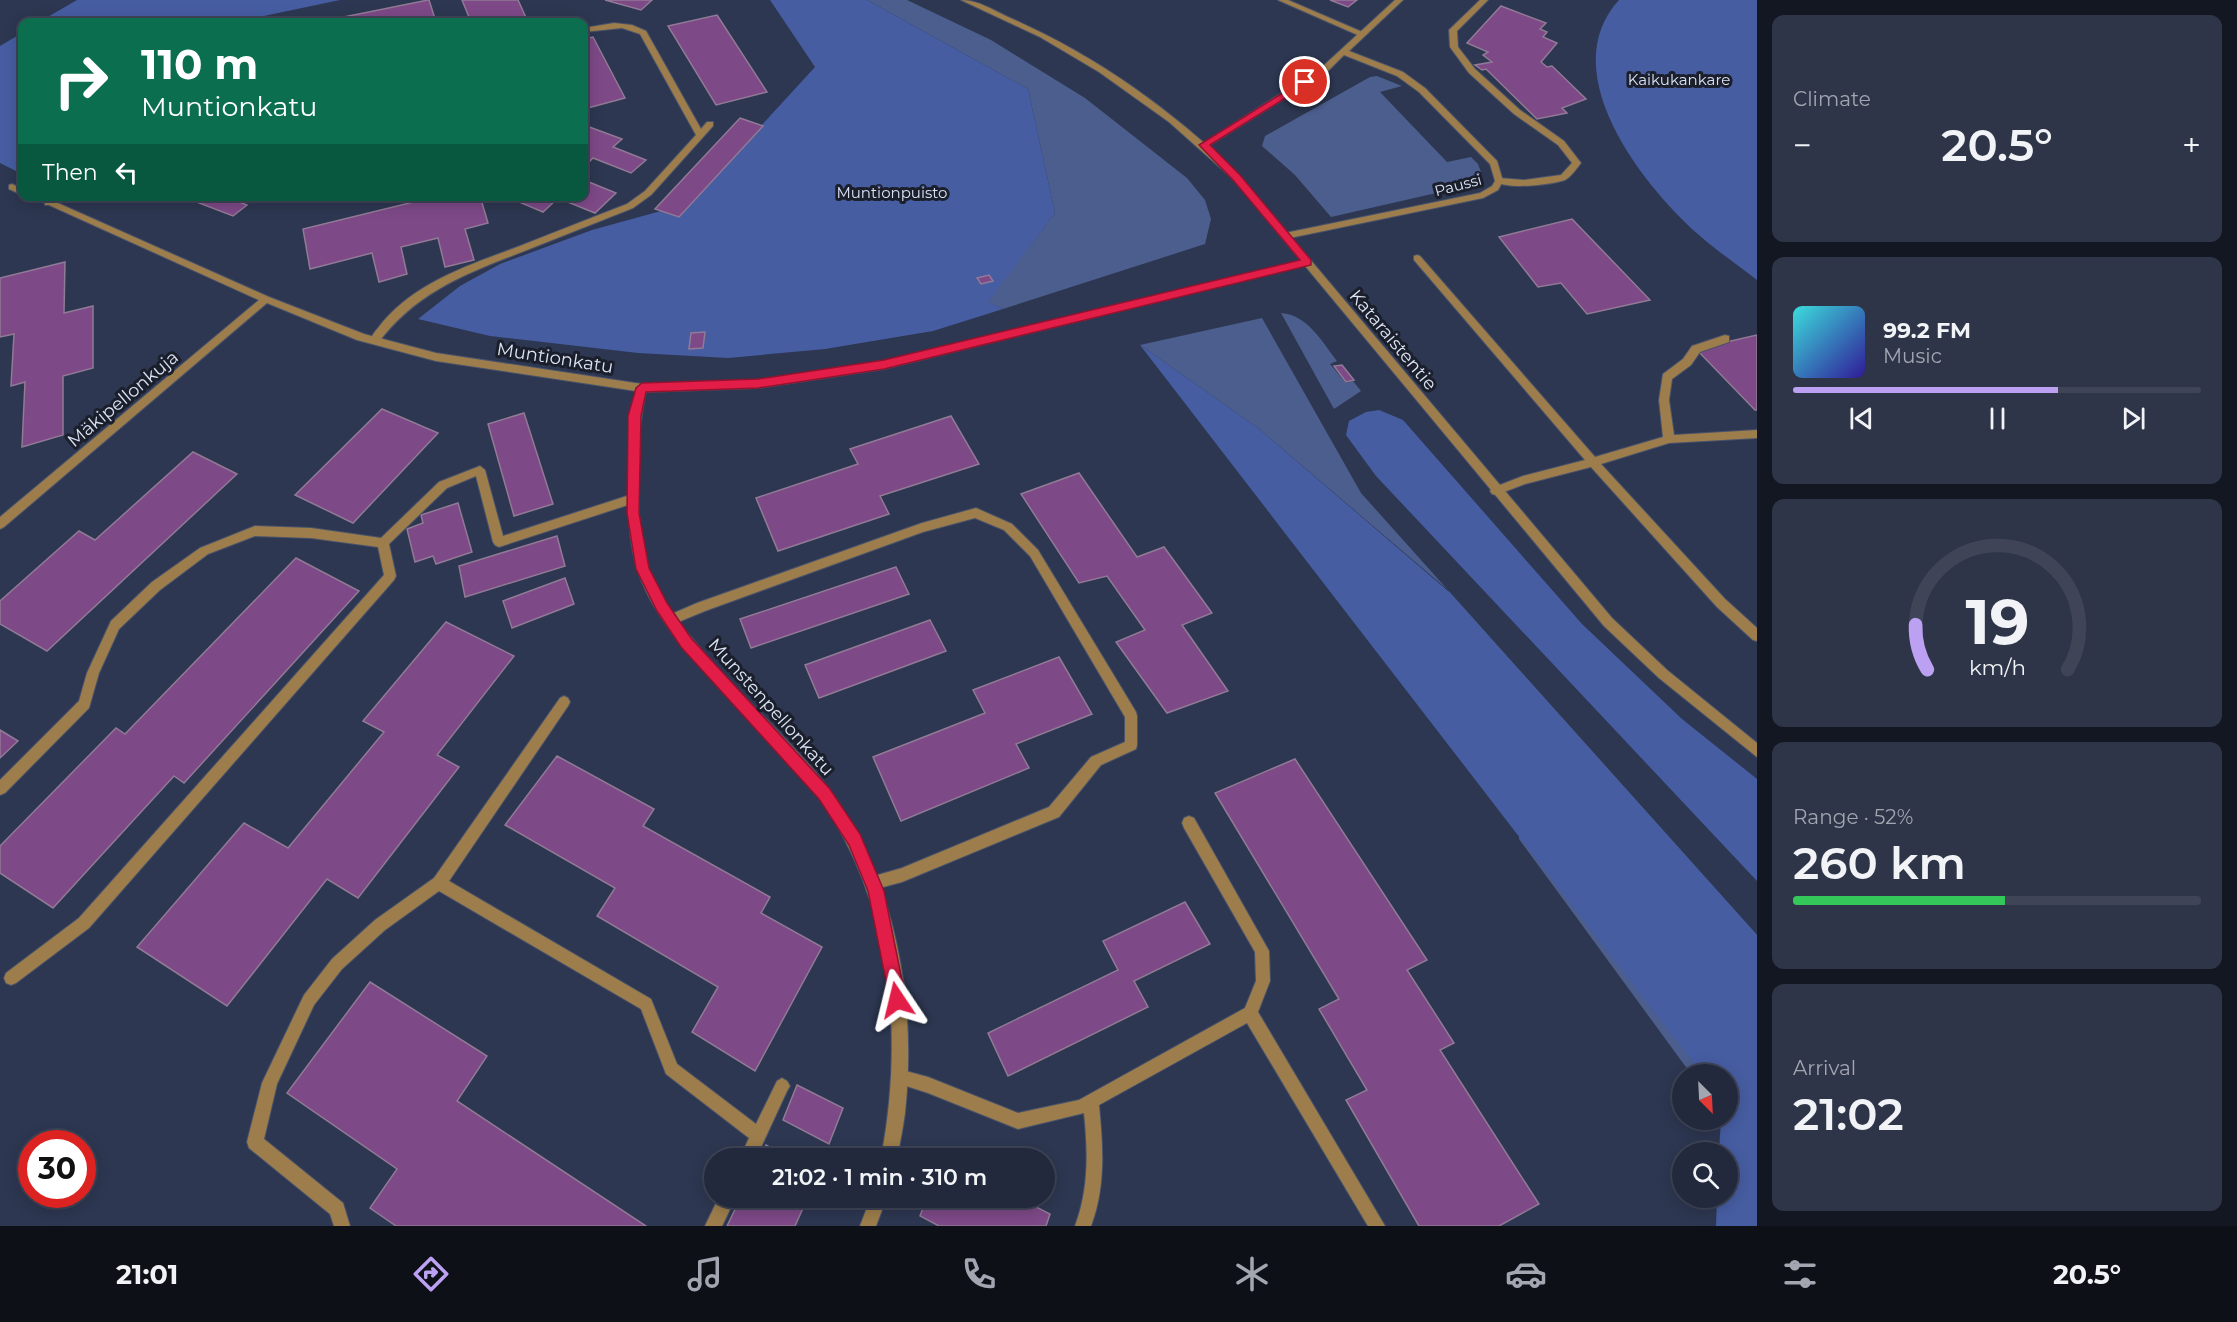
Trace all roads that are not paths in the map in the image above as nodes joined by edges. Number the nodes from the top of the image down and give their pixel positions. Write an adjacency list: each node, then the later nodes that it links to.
1 (965, 0): 10 (street, Kataraistentie)
2 (1282, 0): 6 (street)
3 (1399, 0): 6 (street)
4 (1484, 0): 11 (street)
5 (588, 29): 9 (street)
6 (1363, 34): 7 (street)
7 (1343, 52): 10 (street); 11 (street, Paussi)
8 (710, 123): 9 (street)
9 (700, 135): 20 (street)
10 (1204, 145): 15 (street, Kataraistentie)
11 (1499, 181): 15 (street, Paussi)
12 (12, 188): 13 (street)
13 (18, 190)
14 (54, 201): 18 (street, Muntionkatu)
15 (1285, 236): 17 (street, Kataraistentie)
16 (1417, 258): 24 (street)
17 (1307, 262): 21 (street, Muntionkatu); 25 (street, Kataraistentie)
18 (266, 299): 20 (street, Muntionkatu); 27 (street, Mäkipellonkuja)
19 (1725, 339): 23 (street)
20 (374, 340): 21 (street, Muntionkatu)
21 (642, 388): 26 (street, Munstenpellonkatu)
22 (1757, 434): 23 (street)
23 (1669, 440): 24 (street)
24 (1593, 462): 25 (street); 30 (street)
25 (1496, 491): 32 (street, Kataraistentie)
26 (633, 499): 28 (street); 29 (street, Munstenpellonkatu)
27 (0, 524)
28 (383, 543): 33 (street); 37 (street)
29 (671, 620): 36 (street, Munstenpellonkatu); 36 (street)
30 (1757, 636)
31 (564, 702): 35 (street)
32 (1757, 751)
33 (0, 789)
34 (1189, 823): 38 (street)
35 (439, 882): 42 (street); 47 (street)
36 (872, 883): 39 (street, Munstenpellonkatu)
37 (11, 978)
38 (1250, 1013): 41 (street); 51 (street)
39 (902, 1078): 41 (street); 44 (street, Munstenpellonkatu)
40 (782, 1086): 42 (street)
41 (1091, 1102): 50 (street)
42 (759, 1136): 43 (street)
43 (753, 1148)
44 (891, 1148)
45 (722, 1208): 48 (street)
46 (875, 1208): 49 (street)
47 (342, 1226)
48 (713, 1226)
49 (868, 1226)
50 (1083, 1226)
51 (1377, 1226)

